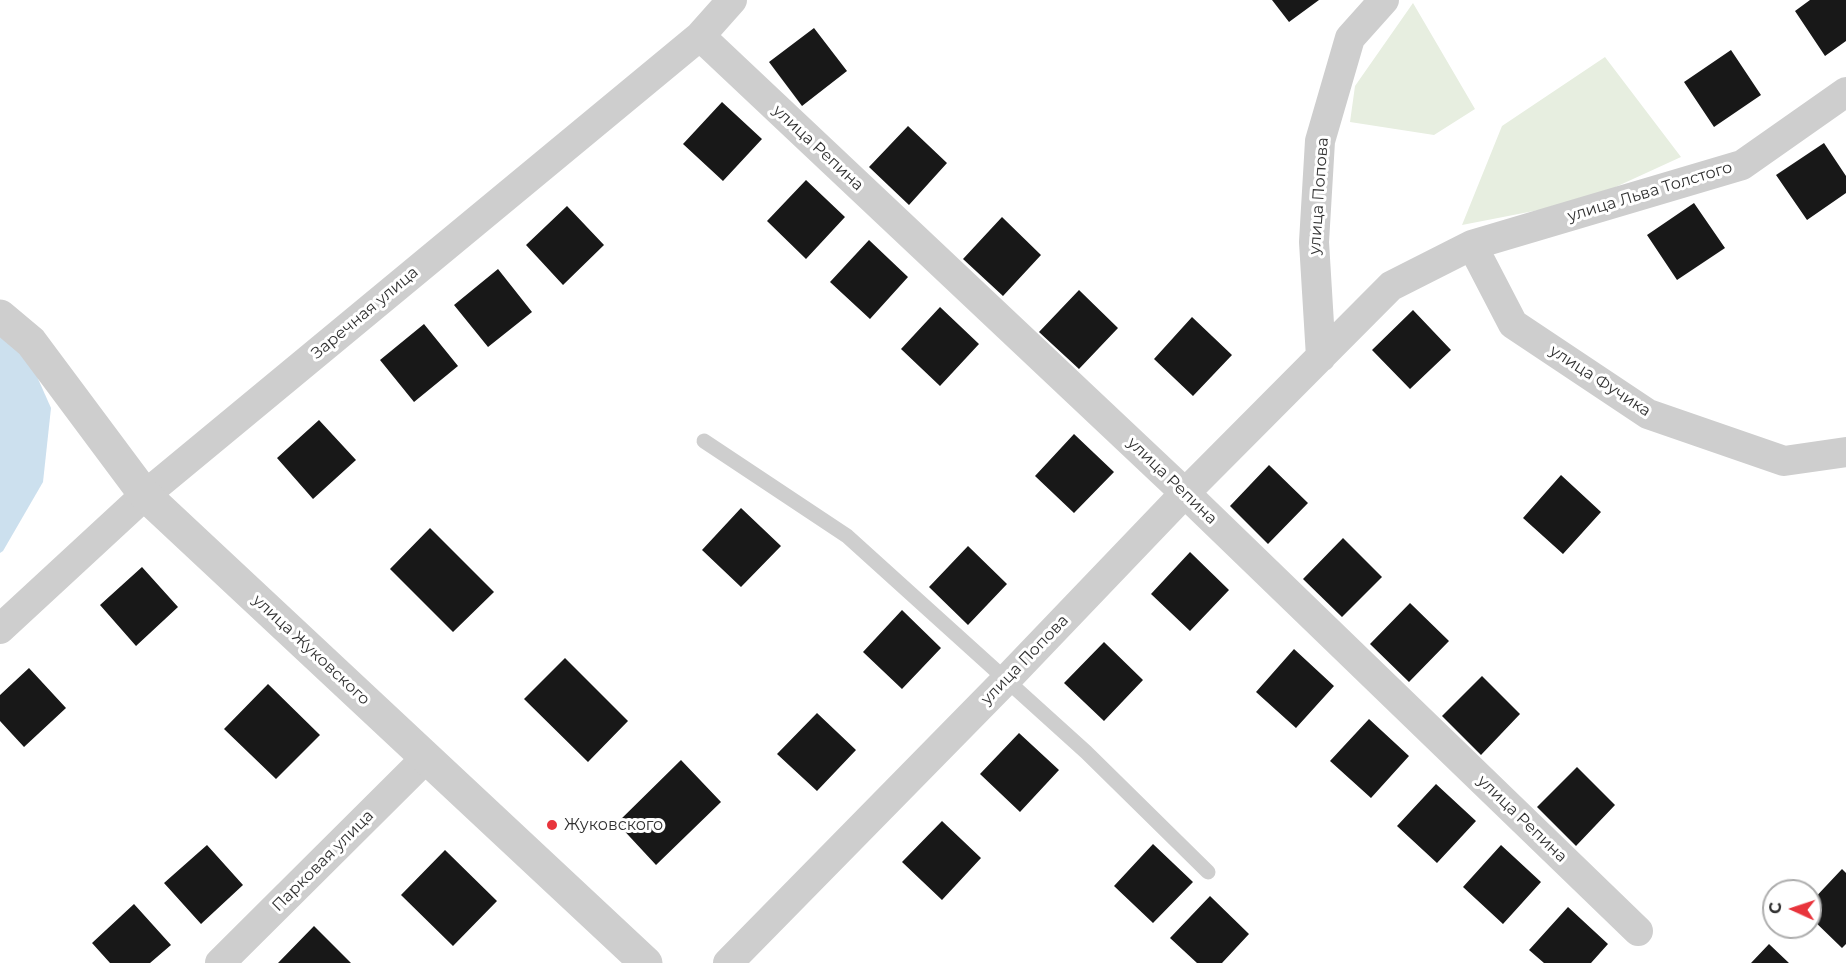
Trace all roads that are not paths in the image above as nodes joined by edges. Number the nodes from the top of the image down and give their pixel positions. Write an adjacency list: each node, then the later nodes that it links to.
1 (732, 0): 3 (street, Заречная улица)
2 (1384, 0): 7 (street, улица Попова)
3 (700, 36): 10 (street, улица Репина); 11 (street, Заречная улица)
4 (1846, 92): 5 (street, улица Льва Толстого)
5 (1472, 245): 7 (street, улица Попова); 9 (street, улица Фучика)
6 (0, 316): 11 (street, улица Жуковского)
7 (1320, 357): 10 (street, улица Попова)
8 (704, 441): 13 (lane)
9 (1846, 452)
10 (1185, 493): 13 (street, улица Попова); 16 (street, улица Репина)
11 (145, 495): 12 (street, Заречная улица); 14 (street, улица Жуковского)
12 (0, 629)
13 (1006, 680): 15 (lane); 19 (street, улица Попова)
14 (426, 758): 17 (street, Парковая улица); 18 (street, улица Жуковского)
15 (1208, 872)
16 (1638, 932)
17 (220, 963)
18 (646, 963)
19 (728, 963)

